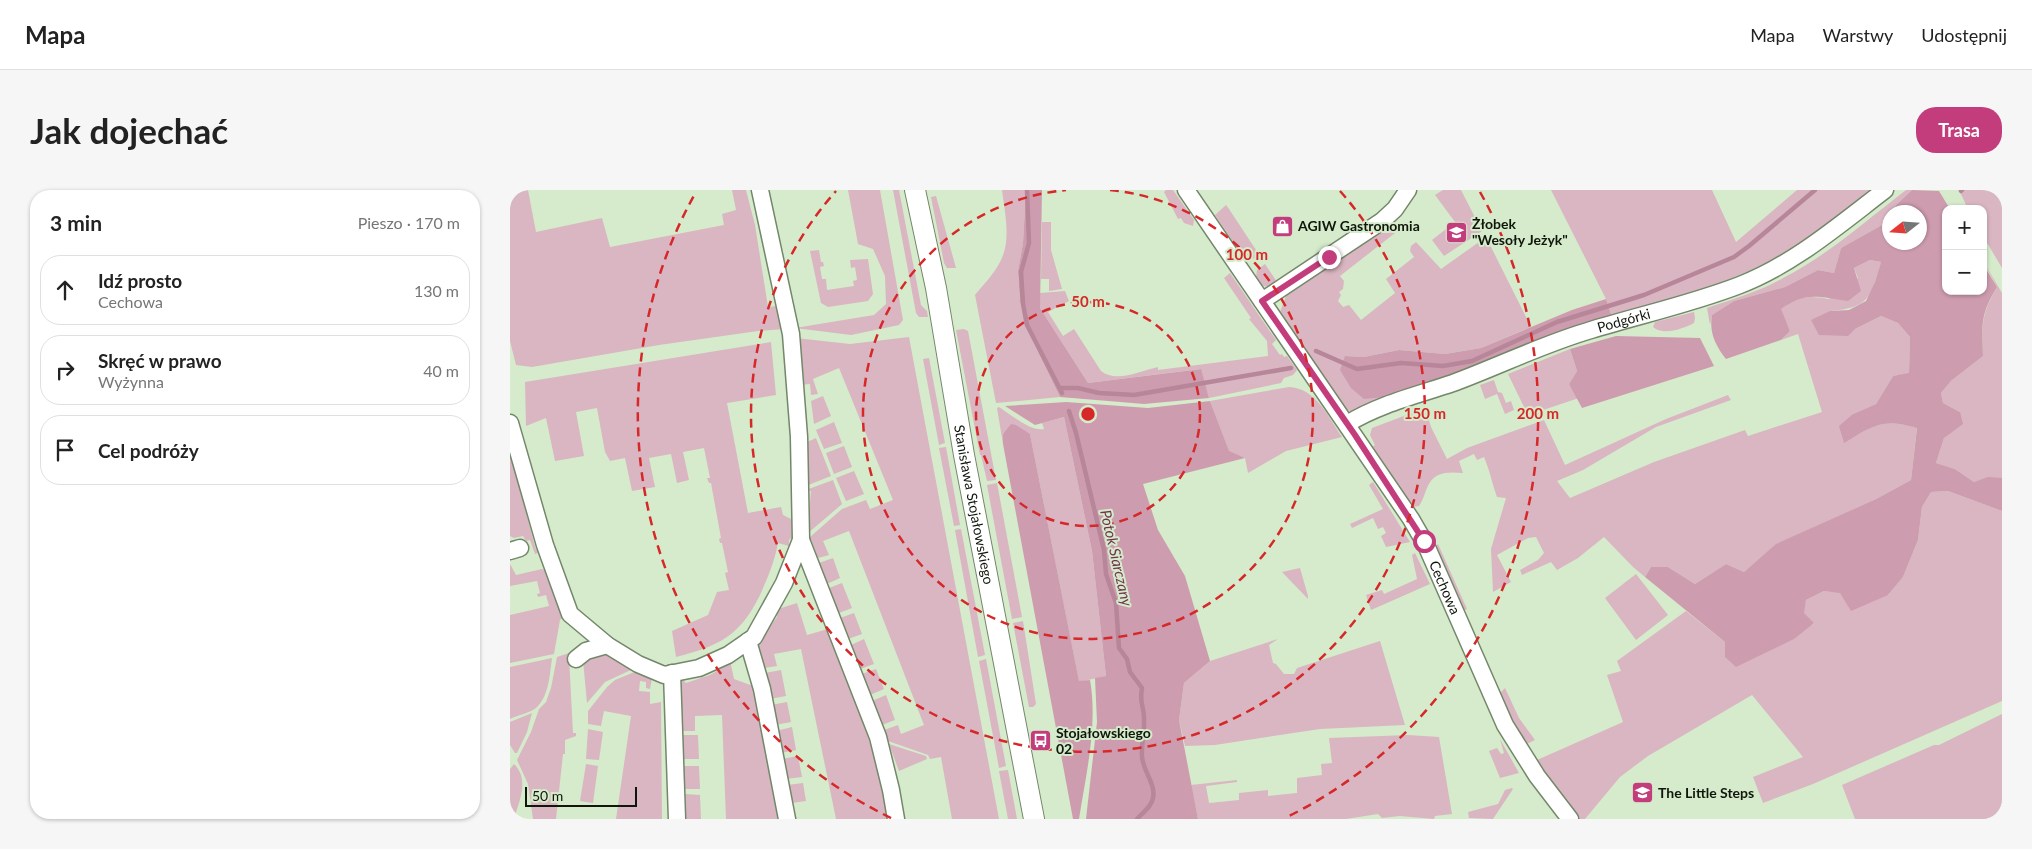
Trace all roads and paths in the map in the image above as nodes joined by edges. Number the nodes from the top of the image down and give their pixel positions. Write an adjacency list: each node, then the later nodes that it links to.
1 (760, 190): 9 (street)
2 (915, 190): 17 (street, Stanisława Stojałowskiego)
3 (1186, 190): 6 (street, Cechowa)
4 (1408, 190): 6 (street)
5 (1885, 190): 8 (street, Podgórki)
6 (1262, 301): 8 (street, Cechowa)
7 (510, 423): 11 (street)
8 (1347, 424): 18 (street, Cechowa)
9 (801, 540): 10 (street); 16 (street)
10 (748, 641): 13 (street); 15 (street)
11 (607, 646): 12 (street); 13 (street)
12 (576, 659)
13 (672, 674): 14 (street)
14 (677, 819)
15 (787, 819)
16 (896, 819)
17 (1034, 819)
18 (1570, 819)

